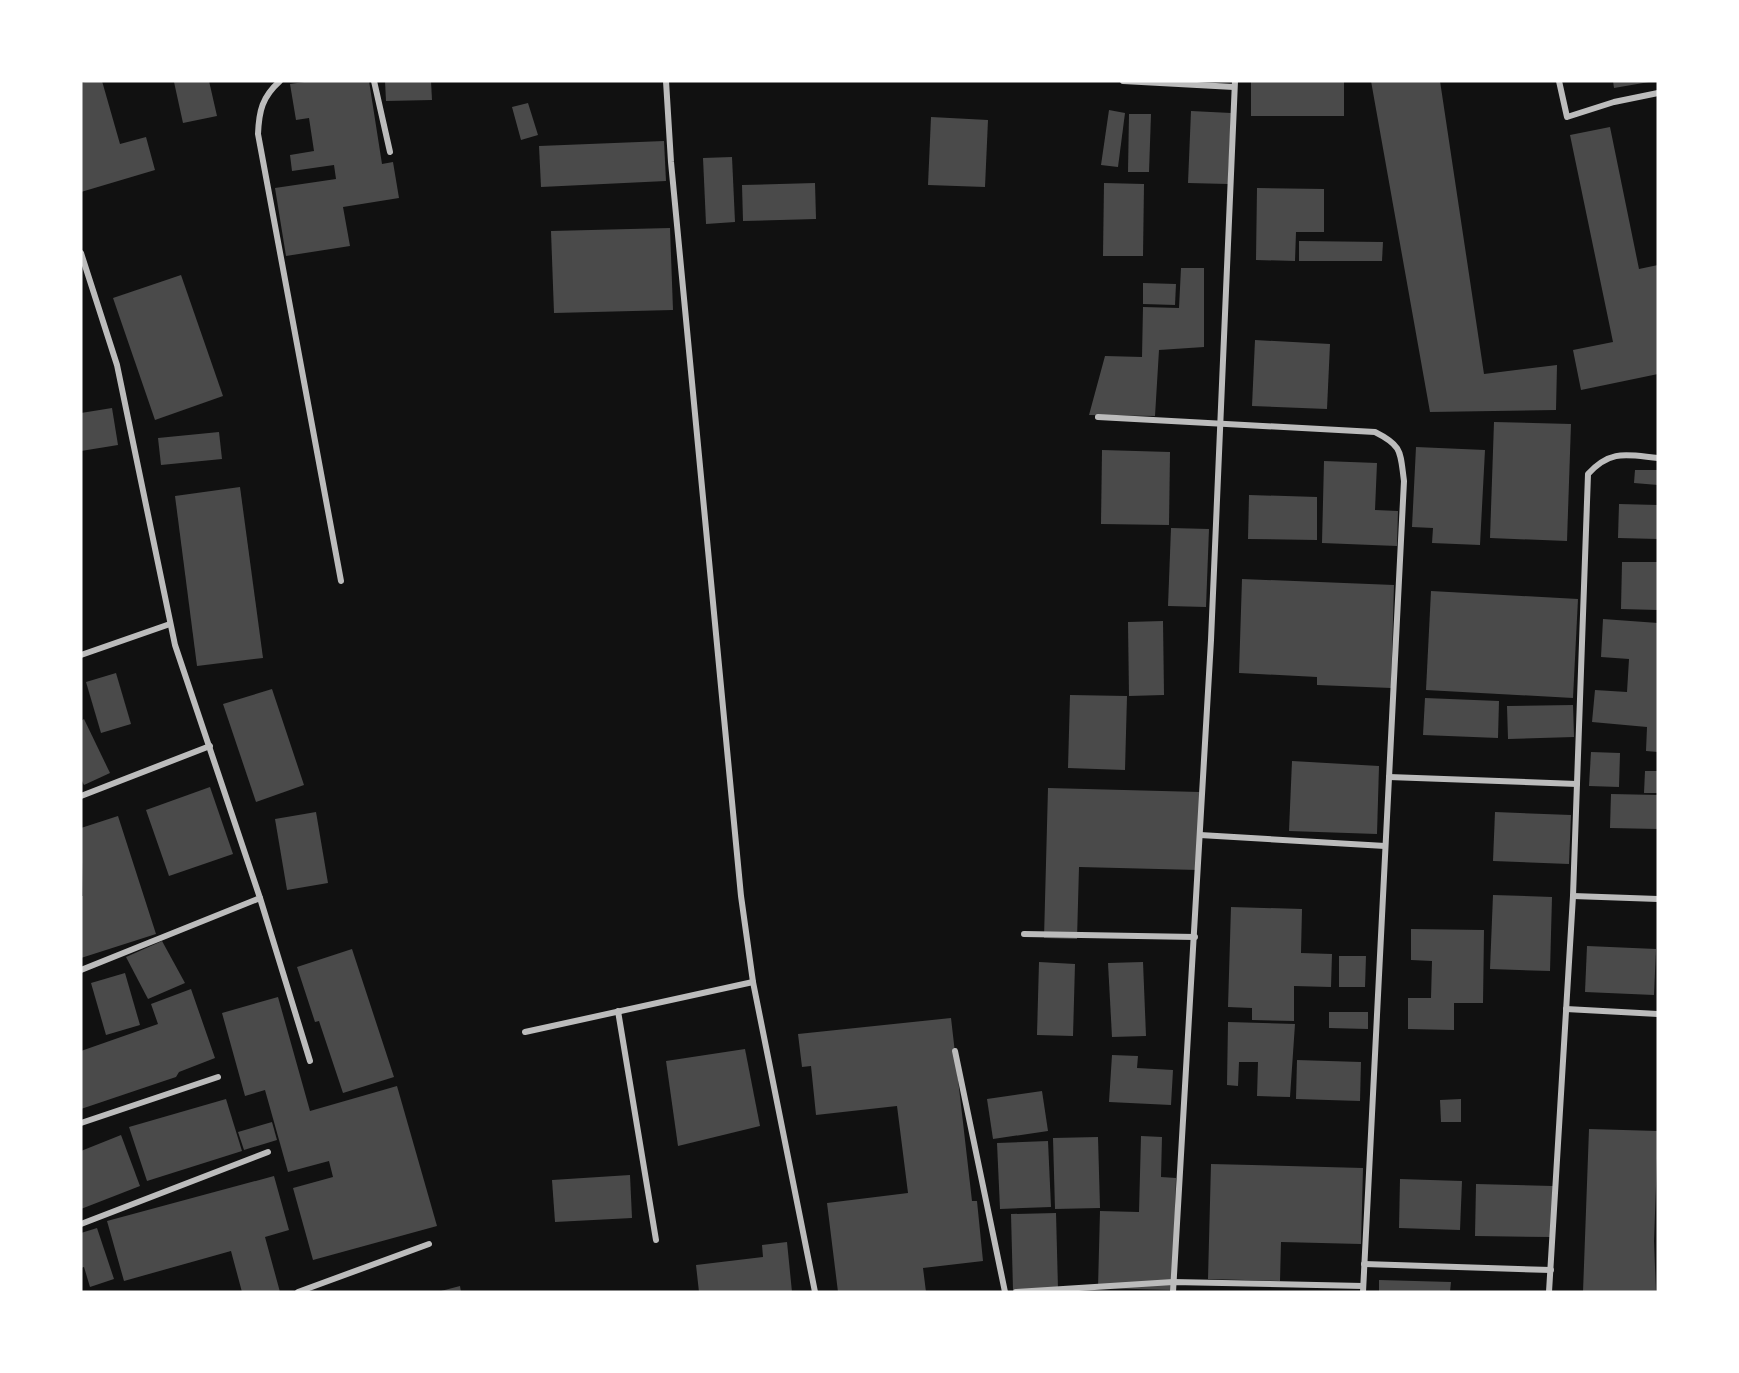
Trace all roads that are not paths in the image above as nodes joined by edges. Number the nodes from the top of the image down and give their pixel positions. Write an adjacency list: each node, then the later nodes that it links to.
1 (280, 81): 13 (street)
2 (374, 81): 8 (street)
3 (666, 81): 28 (street)
4 (1123, 81): 6 (street)
5 (1559, 81): 7 (street)
6 (1235, 84): 11 (street)
7 (1658, 93)
8 (390, 152)
9 (81, 253): 14 (street)
10 (1098, 417): 11 (street)
11 (1221, 424): 17 (street); 20 (street)
12 (1658, 458): 18 (street)
13 (341, 581)
14 (170, 624): 15 (street); 16 (street)
15 (81, 655)
16 (210, 746): 19 (street); 23 (street)
17 (1389, 777): 18 (street); 21 (street)
18 (1577, 784): 22 (street)
19 (81, 796)
20 (1200, 835): 21 (street); 26 (street)
21 (1385, 846): 41 (street)
22 (1573, 896): 24 (street); 29 (street)
23 (261, 898): 27 (street); 34 (street)
24 (1658, 899)
25 (1024, 934): 26 (street)
26 (1195, 937): 43 (street)
27 (81, 969)
28 (753, 982): 30 (street); 46 (street)
29 (1566, 1009): 31 (street); 42 (street)
30 (618, 1011): 32 (street); 39 (street)
31 (1658, 1014)
32 (525, 1032)
33 (956, 1051): 47 (street)
34 (310, 1061)
35 (218, 1077): 36 (street)
36 (81, 1123)
37 (268, 1152): 38 (street)
38 (81, 1224)
39 (656, 1240)
40 (429, 1244): 45 (street)
41 (1364, 1264): 42 (street); 44 (street)
42 (1551, 1270): 50 (street)
43 (1173, 1282): 44 (street); 48 (street); 49 (street)
44 (1363, 1289)
45 (298, 1292)
46 (815, 1292)
47 (1005, 1292)
48 (1016, 1292)
49 (1173, 1292)
50 (1549, 1292)

